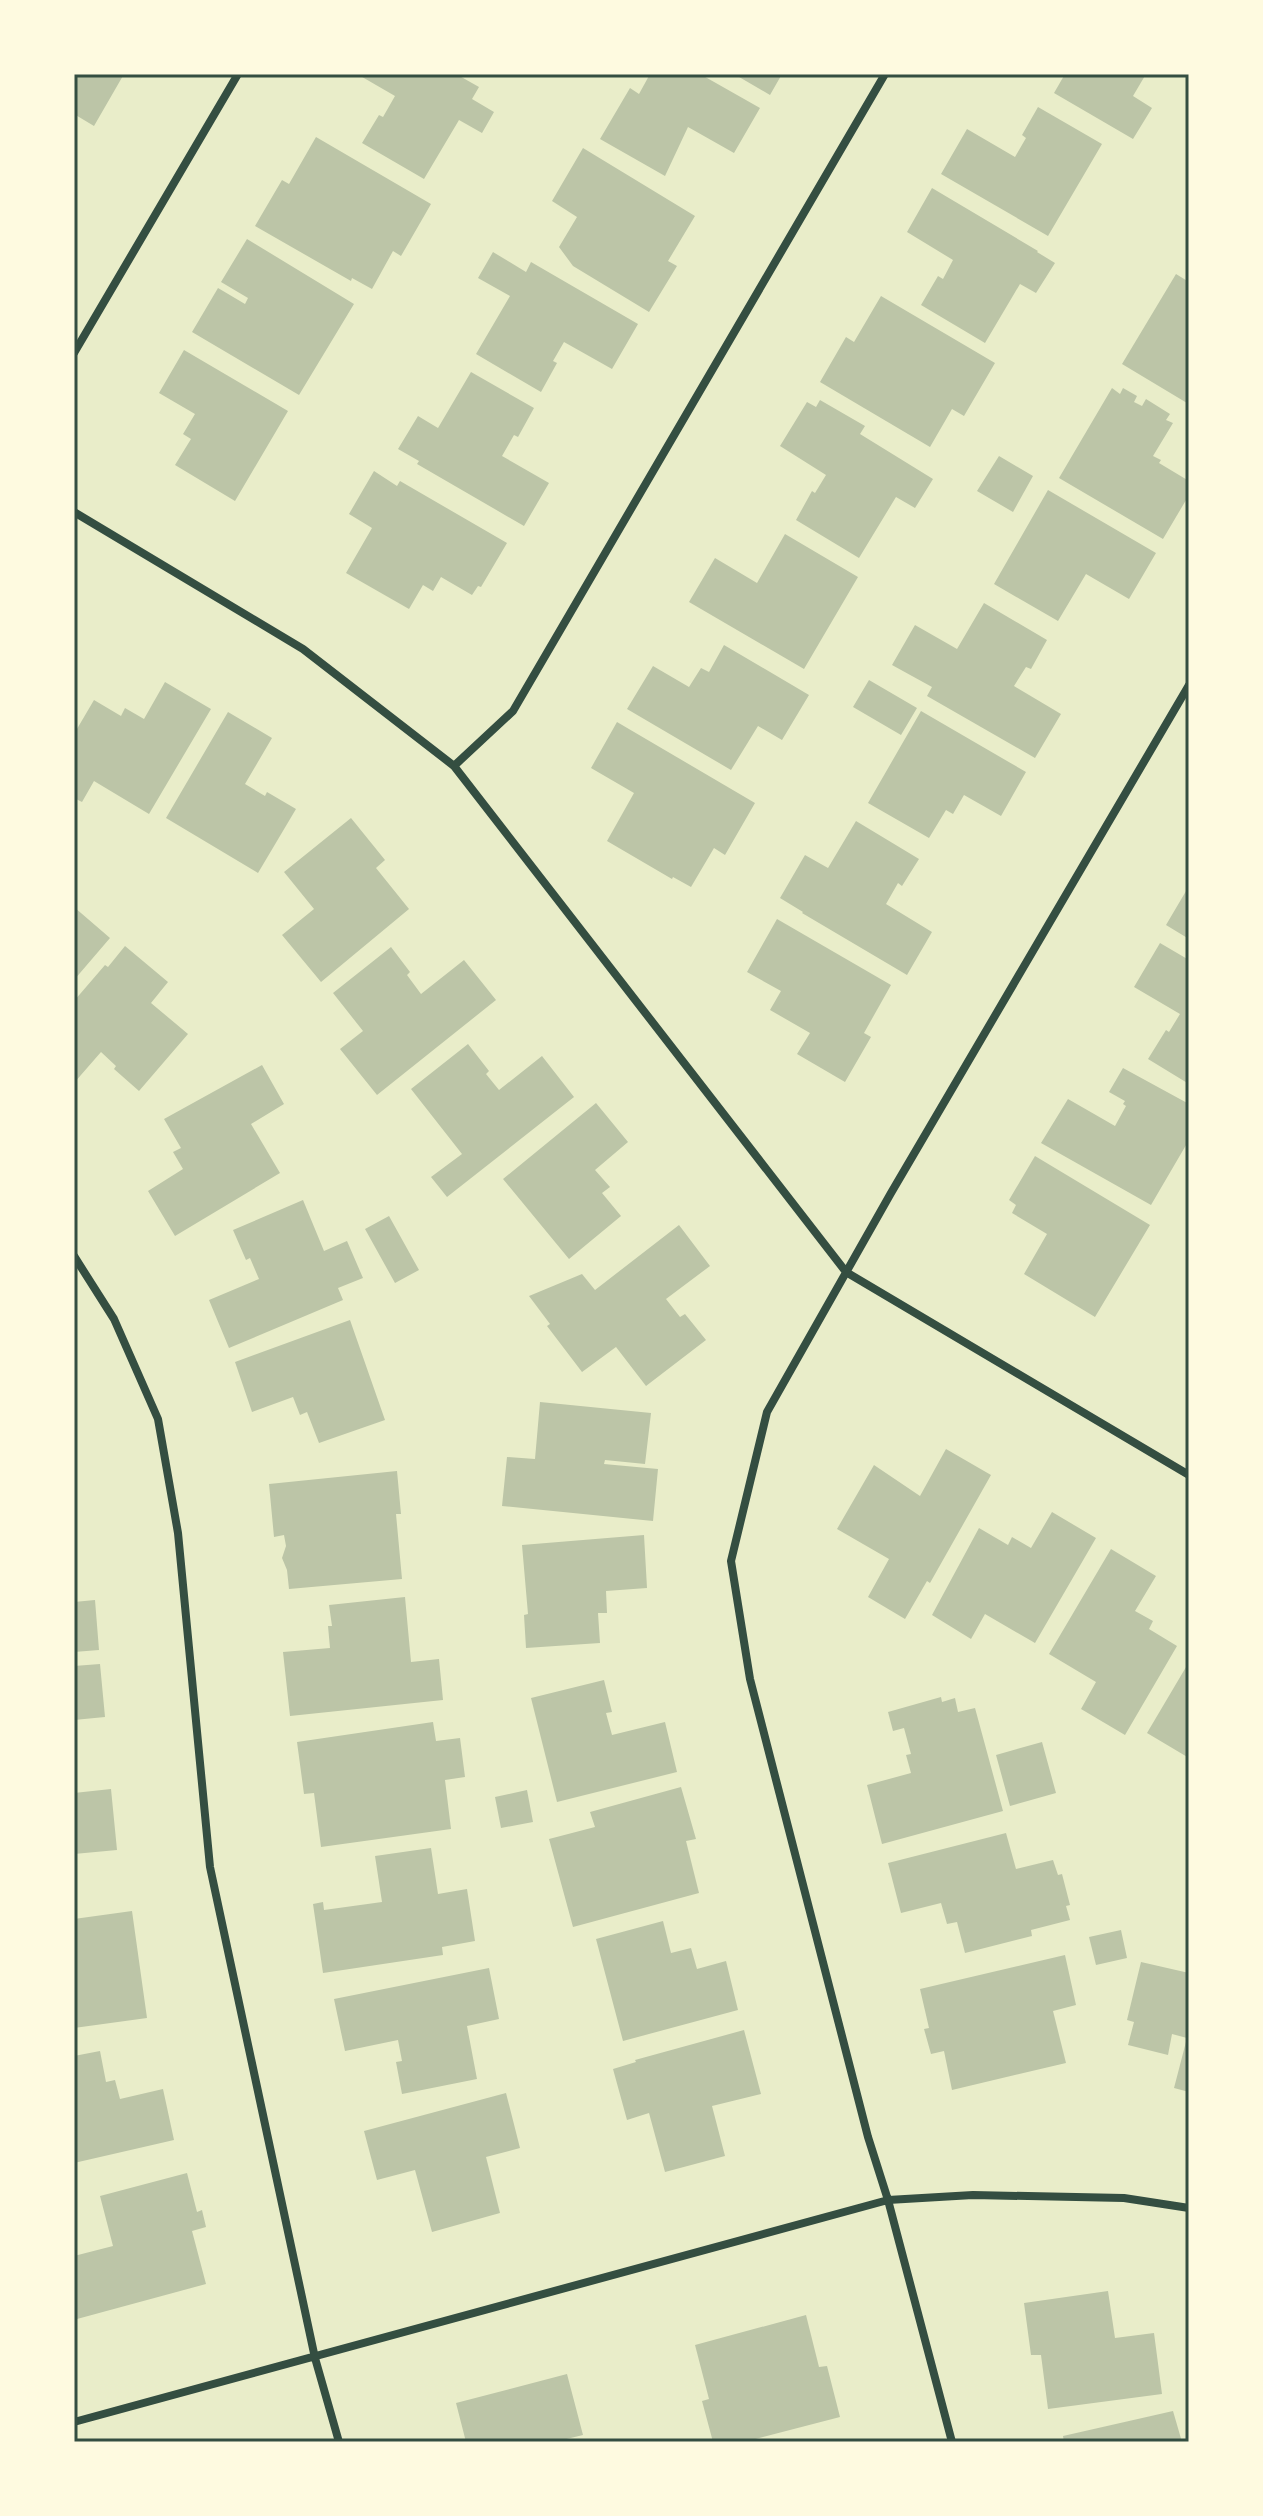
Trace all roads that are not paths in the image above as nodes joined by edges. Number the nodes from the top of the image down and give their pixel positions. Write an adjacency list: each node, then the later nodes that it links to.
1 (238, 74): 3 (street)
2 (885, 74): 6 (street)
3 (74, 353)
4 (74, 512): 6 (street)
5 (1189, 685): 8 (street)
6 (454, 766): 8 (street)
7 (74, 1256): 12 (street)
8 (846, 1272): 9 (street); 10 (street)
9 (1189, 1475)
10 (888, 2200): 11 (street); 12 (street); 15 (street)
11 (1189, 2208)
12 (315, 2358): 13 (street); 14 (street)
13 (74, 2422)
14 (339, 2442)
15 (952, 2442)

